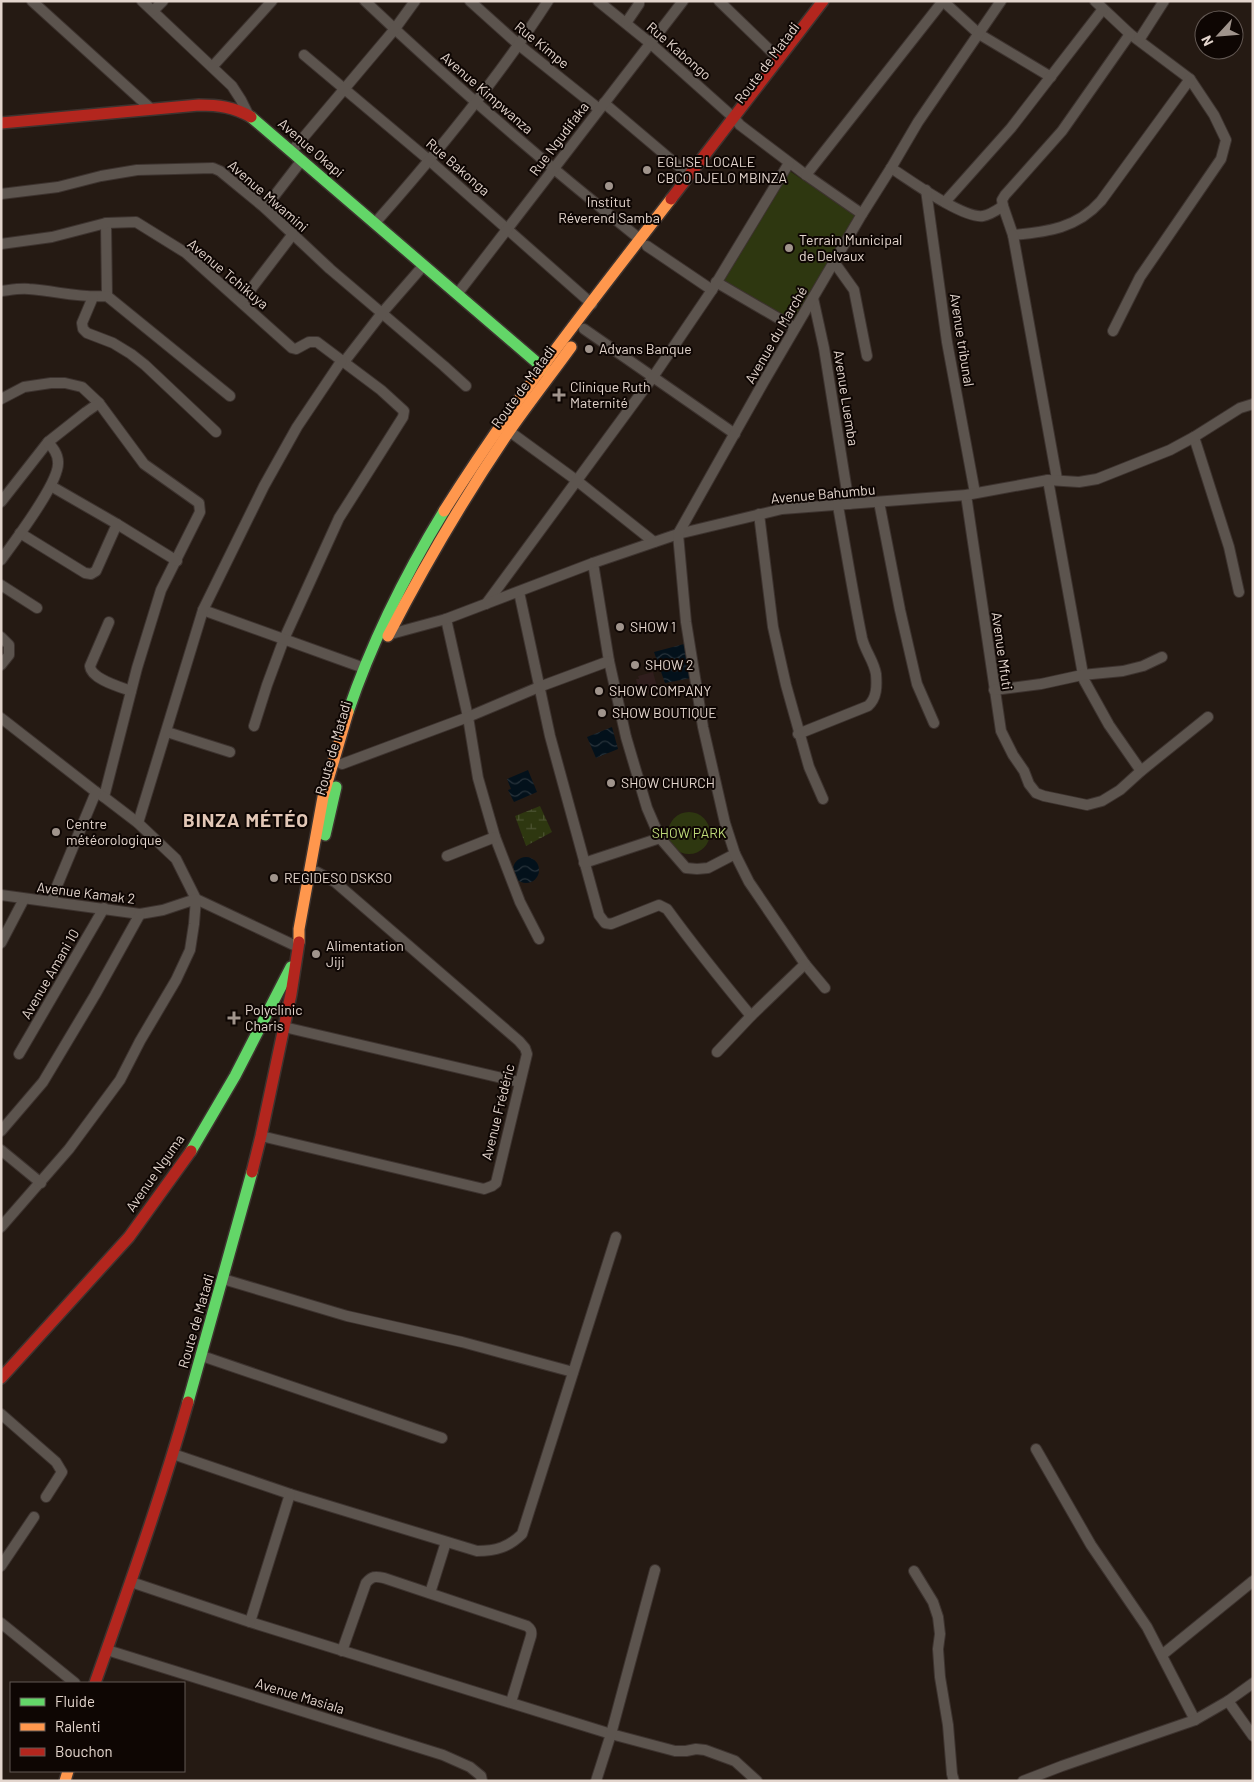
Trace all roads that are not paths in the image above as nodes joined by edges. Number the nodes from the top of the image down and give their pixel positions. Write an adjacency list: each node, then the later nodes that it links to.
1 (32, 1): 35 (street)
2 (142, 1): 20 (street)
3 (163, 1): 20 (street)
4 (272, 1): 29 (street)
5 (364, 1): 22 (street, Avenue Kimpwanza)
6 (415, 1): 22 (street)
7 (470, 1): 26 (street, Rue Kimpe)
8 (548, 1): 26 (street)
9 (598, 1): 21 (street, Rue Kabongo)
10 (639, 1): 21 (street)
11 (683, 1): 25 (street, Rue Ngudifaka)
12 (719, 1): 28 (street)
13 (833, 1): 37 (main road, Route de Matadi)
14 (943, 1): 23 (street); 46 (street)
15 (1001, 1): 23 (street, Avenue du Marché)
16 (1095, 1): 19 (street)
17 (1164, 1): 24 (street)
18 (821, 2): 28 (main road, Route de Matadi)
19 (1103, 9): 24 (street); 30 (street)
20 (153, 11): 29 (street)
21 (626, 23): 25 (street, Rue Kabongo)
22 (394, 30): 32 (street); 33 (street, Avenue Kimpwanza)
23 (979, 34): 30 (street); 43 (street, Avenue du Marché)
24 (1134, 37): 31 (street); 51 (street)
25 (650, 44): 34 (street, Rue Ngudifaka); 37 (street, Rue Kabongo)
26 (520, 45): 33 (street); 34 (street, Rue Kimpe)
27 (304, 54): 32 (street, Rue Bakonga)
28 (779, 59): 37 (main road, Route de Matadi)
29 (213, 66): 36 (street)
30 (1051, 77): 50 (street)
31 (1190, 79): 58 (street); 74 (street)
32 (345, 89): 39 (street); 41 (street, Rue Bakonga)
33 (476, 102): 41 (street); 44 (street, Avenue Kimpwanza)
34 (601, 106): 44 (street, Rue Ngudifaka); 45 (street, Rue Kimpe)
35 (150, 108): 36 (main road, Avenue Okapi); 38 (main road, Avenue Okapi)
36 (248, 114): 39 (main road, Avenue Okapi)
37 (737, 122): 42 (street, Rue Kabongo); 45 (main road, Route de Matadi); 49 (main road, Route de Matadi)
38 (1, 123)
39 (292, 151): 40 (main road, Avenue Okapi)
40 (302, 160): 52 (street); 55 (main road, Avenue Okapi)
41 (430, 161): 55 (street); 56 (street, Rue Bakonga)
42 (789, 163): 46 (street, Rue Kabongo); 63 (street)
43 (891, 168): 47 (street); 53 (street, Avenue du Marché)
44 (553, 170): 56 (street, Rue Ngudifaka); 59 (street, Avenue Kimpwanza)
45 (689, 175): 49 (main road, Route de Matadi)
46 (806, 175): 53 (street, Rue Kabongo)
47 (926, 190): 50 (street); 92 (street, Avenue tribunal)
48 (1, 194): 52 (street, Avenue Mwamini)
49 (679, 195): 59 (main road, Route de Matadi)
50 (945, 202): 51 (street)
51 (1003, 206): 58 (street)
52 (265, 208): 57 (street, Avenue Mwamini)
53 (862, 214): 61 (street, Avenue du Marché)
54 (106, 223): 60 (street, Avenue Tchikuya); 66 (street); 69 (street, Avenue Tchikuya)
55 (375, 224): 62 (main road, Avenue Okapi)
56 (508, 230): 65 (street, Rue Ngudifaka); 70 (street, Rue Bakonga)
57 (293, 234): 69 (street); 71 (street, Avenue Mwamini)
58 (1013, 234): 89 (street)
59 (644, 243): 63 (street, Avenue Kimpwanza); 70 (main road, Route de Matadi); 73 (main road, Route de Matadi)
60 (1, 244)
61 (834, 262): 68 (street, Avenue du Marché); 75 (street)
62 (423, 266): 65 (main road, Avenue Okapi); 71 (street)
63 (714, 286): 72 (street, Avenue Kimpwanza); 78 (street)
64 (1, 291): 67 (street)
65 (458, 294): 77 (main road, Avenue Okapi)
66 (108, 296): 67 (street); 80 (street)
67 (93, 297): 85 (street)
68 (813, 298): 72 (street, Avenue du Marché); 95 (street, Avenue Luemba)
69 (242, 302): 76 (street, Avenue Tchikuya)
70 (592, 304): 77 (main road, Route de Matadi)
71 (382, 313): 76 (street); 79 (street, Avenue Mwamini)
72 (795, 328): 86 (street, Avenue du Marché)
73 (584, 329): 77 (main road, Route de Matadi); 78 (street)
74 (1113, 331)
75 (867, 356)
76 (343, 361): 111 (street); 116 (street, Avenue Tchikuya)
77 (547, 371): 84 (main road, Route de Matadi); 97 (main road, Route de Matadi)
78 (653, 377): 86 (street); 90 (street)
79 (466, 386)
80 (230, 396)
81 (1, 400): 82 (street)
82 (99, 403): 88 (street); 104 (street)
83 (1253, 404): 87 (street, Avenue Bahumbu)
84 (509, 431): 90 (street); 97 (main road, Route de Matadi)
85 (216, 432)
86 (735, 434): 101 (street, Avenue du Marché)
87 (1194, 437): 89 (street, Avenue Bahumbu); 108 (street)
88 (48, 442): 91 (street); 93 (street)
89 (1052, 479): 92 (street, Avenue Bahumbu); 121 (street)
90 (576, 480): 102 (street); 109 (street)
91 (51, 486): 99 (street); 100 (street)
92 (970, 494): 94 (street, Avenue Bahumbu); 123 (street, Avenue Mfuti)
93 (1, 502)
94 (879, 502): 95 (street, Avenue Bahumbu); 128 (street)
95 (849, 504): 96 (street, Avenue Bahumbu)
96 (838, 506): 98 (street, Avenue Bahumbu); 131 (street)
97 (450, 513): 114 (main road, Route de Matadi)
98 (759, 514): 101 (street, Avenue Bahumbu); 131 (street)
99 (117, 524): 100 (street); 104 (street)
100 (20, 533): 103 (street)
101 (678, 534): 102 (street, Avenue Bahumbu); 141 (street)
102 (654, 542): 105 (street, Avenue Bahumbu)
103 (1, 560)
104 (177, 561): 124 (street)
105 (593, 563): 107 (street, Avenue Bahumbu); 118 (street)
106 (1, 585): 110 (street)
107 (519, 592): 109 (street, Avenue Bahumbu); 122 (street)
108 (1239, 592)
109 (486, 604): 112 (street, Avenue Bahumbu)
110 (37, 608)
111 (203, 610): 116 (street); 130 (street)
112 (446, 619): 114 (street, Avenue Bahumbu); 125 (street)
113 (108, 622): 124 (street)
114 (383, 635): 120 (main road, Route de Matadi); 133 (main road, Route de Matadi)
115 (1, 637): 119 (street)
116 (284, 639): 120 (street); 129 (street)
117 (1162, 657): 121 (street)
118 (609, 661): 122 (street); 140 (street)
119 (1, 664)
120 (364, 668): 135 (main road, Route de Matadi)
121 (1082, 675): 123 (street); 134 (street)
122 (538, 687): 125 (street); 143 (street)
123 (994, 690): 134 (street, Avenue Mfuti)
124 (131, 692): 136 (street)
125 (468, 717): 133 (street); 139 (street)
126 (1208, 717): 134 (street)
127 (1, 718): 136 (street)
128 (934, 723)
129 (254, 726)
130 (167, 732): 132 (street); 138 (street)
131 (798, 734): 137 (street)
132 (230, 752)
133 (342, 764): 135 (main road, Route de Matadi)
134 (1142, 771)
135 (332, 782): 144 (main road, Route de Matadi); 153 (main road, Route de Matadi)
136 (100, 794): 138 (street); 148 (street)
137 (823, 799)
138 (138, 823): 147 (street)
139 (495, 837): 142 (street); 151 (street)
140 (660, 838): 141 (street); 143 (street)
141 (735, 854): 155 (street)
142 (447, 856)
143 (584, 863): 157 (street)
144 (318, 872): 153 (main road, Route de Matadi); 162 (street, Avenue Frédéric)
145 (1, 895): 146 (street, Avenue Kamak 2)
146 (24, 899): 148 (street, Avenue Kamak 2); 152 (street)
147 (196, 899): 150 (street, Avenue Kamak 2); 153 (street); 166 (street)
148 (52, 901): 149 (street, Avenue Kamak 2)
149 (104, 908): 150 (street, Avenue Kamak 2); 161 (street, Avenue Amani 10)
150 (140, 914): 163 (street)
151 (539, 939)
152 (1, 943)
153 (298, 944): 154 (main road)
154 (295, 959): 158 (main road, Route de Matadi); 159 (main road, Avenue Nguma)
155 (805, 964): 156 (street); 157 (street)
156 (825, 988)
157 (751, 1016): 160 (street)
158 (284, 1027): 159 (main road, Route de Matadi); 162 (street)
159 (269, 1038): 164 (main road, Route de Matadi); 172 (main road, Avenue Nguma)
160 (718, 1052)
161 (19, 1054)
162 (519, 1082): 164 (street, Avenue Frédéric)
163 (1, 1131)
164 (261, 1136): 169 (main road, Route de Matadi)
165 (1, 1150): 166 (street)
166 (41, 1183): 167 (street)
167 (1, 1227)
168 (616, 1237): 171 (street)
169 (223, 1279): 170 (main road, Route de Matadi); 171 (street)
170 (202, 1356): 174 (street); 176 (main road, Route de Matadi)
171 (573, 1372): 180 (street)
172 (1, 1378)
173 (1, 1414): 178 (street)
174 (442, 1438)
175 (1036, 1448): 191 (street)
176 (173, 1454): 177 (street); 185 (main road, Route de Matadi)
177 (290, 1494): 180 (street); 187 (street)
178 (46, 1497)
179 (34, 1517): 181 (street)
180 (446, 1542): 186 (street)
181 (1, 1566)
182 (655, 1570): 198 (street)
183 (914, 1570): 203 (street)
184 (1253, 1581): 191 (street)
185 (131, 1582): 187 (street); 189 (main road, Route de Matadi)
186 (430, 1593): 190 (street); 196 (street)
187 (250, 1622): 190 (street)
188 (1, 1623): 192 (street)
189 (107, 1650): 193 (main road, Route de Matadi); 200 (street, Avenue Masiala)
190 (342, 1651): 196 (street)
191 (1162, 1655): 197 (street)
192 (74, 1682)
193 (95, 1682)
194 (1253, 1683): 195 (street)
195 (1228, 1701): 197 (street); 199 (street)
196 (511, 1702): 198 (street)
197 (1195, 1720): 204 (street)
198 (611, 1734): 201 (street); 202 (street)
199 (1253, 1736)
200 (481, 1778)
201 (596, 1781)
202 (757, 1781)
203 (954, 1781)
204 (1023, 1781)

